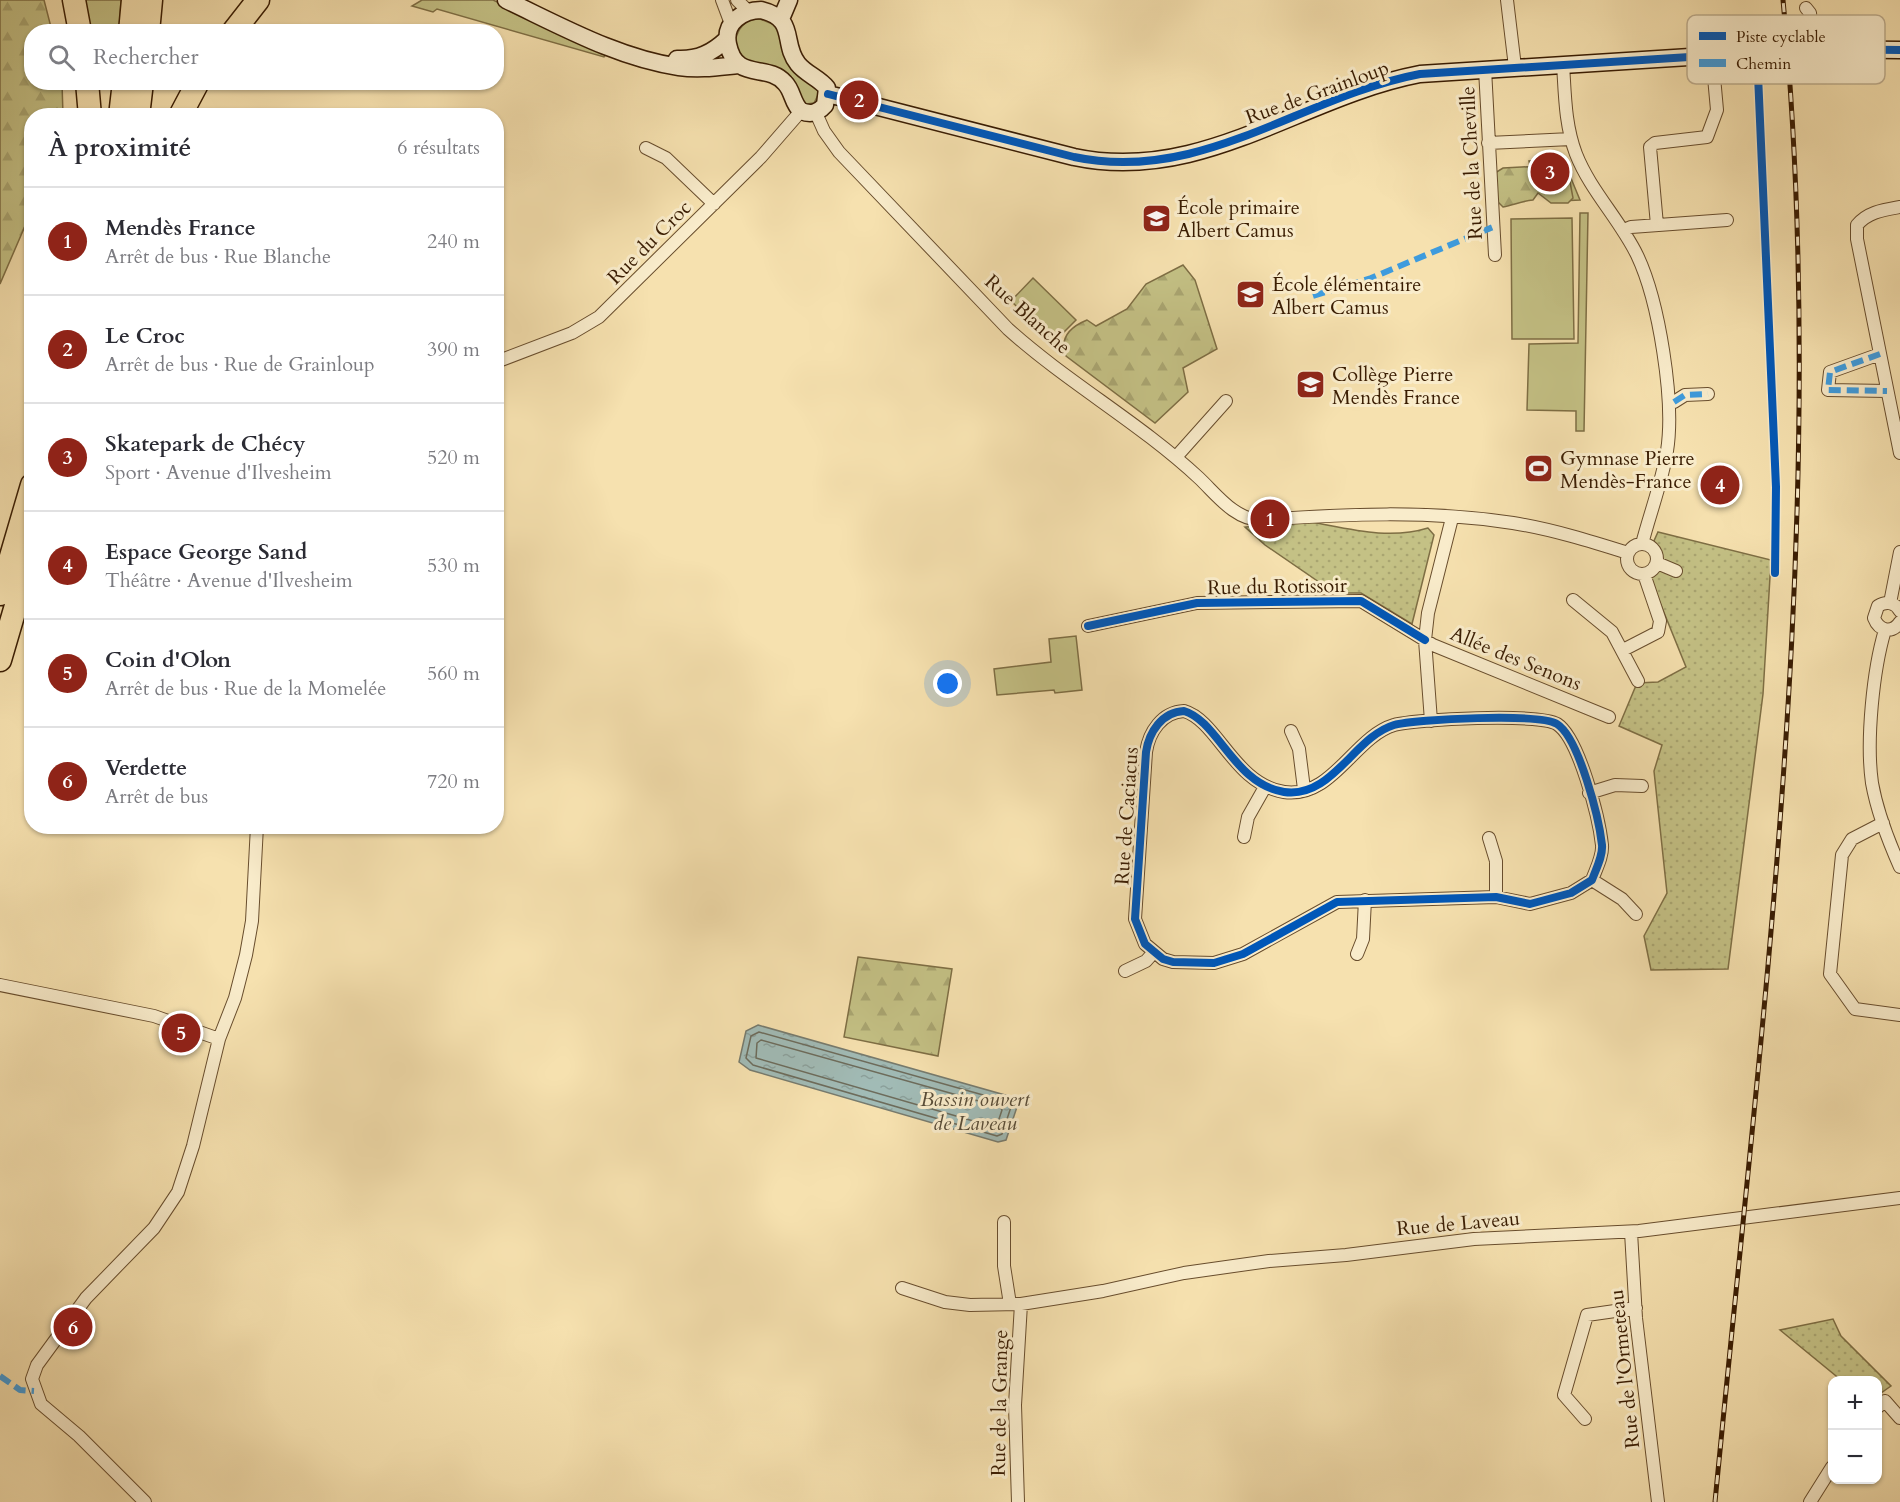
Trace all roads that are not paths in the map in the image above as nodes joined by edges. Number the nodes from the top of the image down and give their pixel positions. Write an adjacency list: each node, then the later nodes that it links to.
1 (74, 0): 15 (highway)
2 (133, 0): 16 (highway)
3 (151, 0): 17 (highway)
4 (238, 0): 18 (highway)
5 (258, 0): 19 (highway)
6 (506, 0): 25 (street)
7 (523, 0): 20 (street)
8 (722, 0): 20 (street)
9 (789, 0): 14 (street)
10 (1507, 0): 26 (street)
11 (755, 5): 14 (street); 20 (street)
12 (1806, 8): 13 (street)
13 (1810, 15)
14 (781, 19): 33 (street)
15 (78, 24)
16 (131, 24)
17 (149, 24)
18 (228, 24)
19 (239, 24)
20 (729, 31): 25 (street)
21 (1885, 50): 22 (street, Rue de Grainloup)
22 (1900, 50)
23 (1687, 57): 24 (street, Rue de Grainloup)
24 (1563, 64): 26 (street, Rue de Grainloup); 39 (street)
25 (738, 65): 38 (street)
26 (1515, 67): 27 (street, Rue de Grainloup)
27 (1485, 69): 33 (street, Rue de Grainloup); 40 (street, Rue de la Cheville)
28 (1715, 84): 45 (street)
29 (88, 90): 34 (highway)
30 (123, 90): 35 (highway)
31 (141, 90): 36 (highway)
32 (194, 90): 37 (highway)
33 (828, 94): 38 (street)
34 (89, 108)
35 (121, 108)
36 (139, 108)
37 (184, 108)
38 (809, 112): 42 (street, Rue du Croc); 55 (street, Rue Blanche)
39 (1570, 139): 40 (street); 46 (street)
40 (1488, 143): 47 (street, Rue de la Cheville)
41 (646, 148): 42 (street)
42 (714, 204): 49 (street, Rue du Croc)
43 (1900, 207): 48 (street)
44 (1727, 220): 45 (street)
45 (1657, 225): 46 (street)
46 (1624, 230): 58 (street)
47 (1495, 255)
48 (1880, 354): 50 (street); 50 (street)
49 (504, 359)
50 (1887, 391): 54 (street)
51 (1707, 394): 53 (street)
52 (1226, 401): 55 (street)
53 (1674, 402)
54 (1900, 453)
55 (1176, 457): 57 (street, Rue Blanche)
56 (24, 512): 65 (highway)
57 (1452, 518): 60 (street); 71 (street, Allée des Senons)
58 (1642, 544): 60 (street); 61 (street)
59 (1900, 552): 67 (street)
60 (1628, 553): 64 (street)
61 (1657, 563): 62 (street); 64 (street)
62 (1676, 571)
63 (24, 578): 73 (highway)
64 (1646, 579): 72 (street)
65 (0, 594)
66 (1573, 600): 72 (street)
67 (1895, 607): 70 (street)
68 (1900, 622): 70 (street)
69 (1088, 626): 71 (street, Rue du Rotissoir)
70 (1885, 630): 82 (street)
71 (1425, 640): 75 (street, Allée des Senons); 76 (street)
72 (1623, 650): 74 (street)
73 (0, 660)
74 (1638, 681)
75 (1609, 717)
76 (1431, 721): 80 (street); 81 (street)
77 (1291, 731): 80 (street)
78 (1642, 786): 81 (street)
79 (1265, 787): 80 (street); 84 (street); 91 (street, Rue de Caciacus)
80 (1304, 789)
81 (1589, 793): 87 (street)
82 (1883, 823): 86 (street); 95 (street)
83 (256, 834): 96 (street)
84 (1244, 837)
85 (1489, 838): 88 (street)
86 (1900, 867)
87 (1592, 880): 88 (street); 90 (street)
88 (1496, 897): 89 (street)
89 (1365, 900): 91 (street); 92 (street)
90 (1636, 914)
91 (1153, 953): 93 (street)
92 (1357, 954)
93 (1125, 970)
94 (0, 985): 96 (street)
95 (1900, 1015)
96 (219, 1039): 107 (street)
97 (1900, 1198): 99 (street, Rue de Laveau)
98 (1004, 1222): 101 (street, Rue de la Grange)
99 (1631, 1232): 101 (street, Rue de Laveau); 102 (street, Rue de l'Ormeteau)
100 (903, 1288): 101 (street, Rue de Laveau)
101 (1016, 1304): 108 (street, Rue de la Grange)
102 (1636, 1308): 105 (street); 109 (street, Rue de l'Ormeteau)
103 (1882, 1404): 104 (street)
104 (1900, 1418)
105 (1585, 1419)
106 (1828, 1475): 110 (street)
107 (145, 1502)
108 (1018, 1502)
109 (1658, 1502)
110 (1810, 1502)

